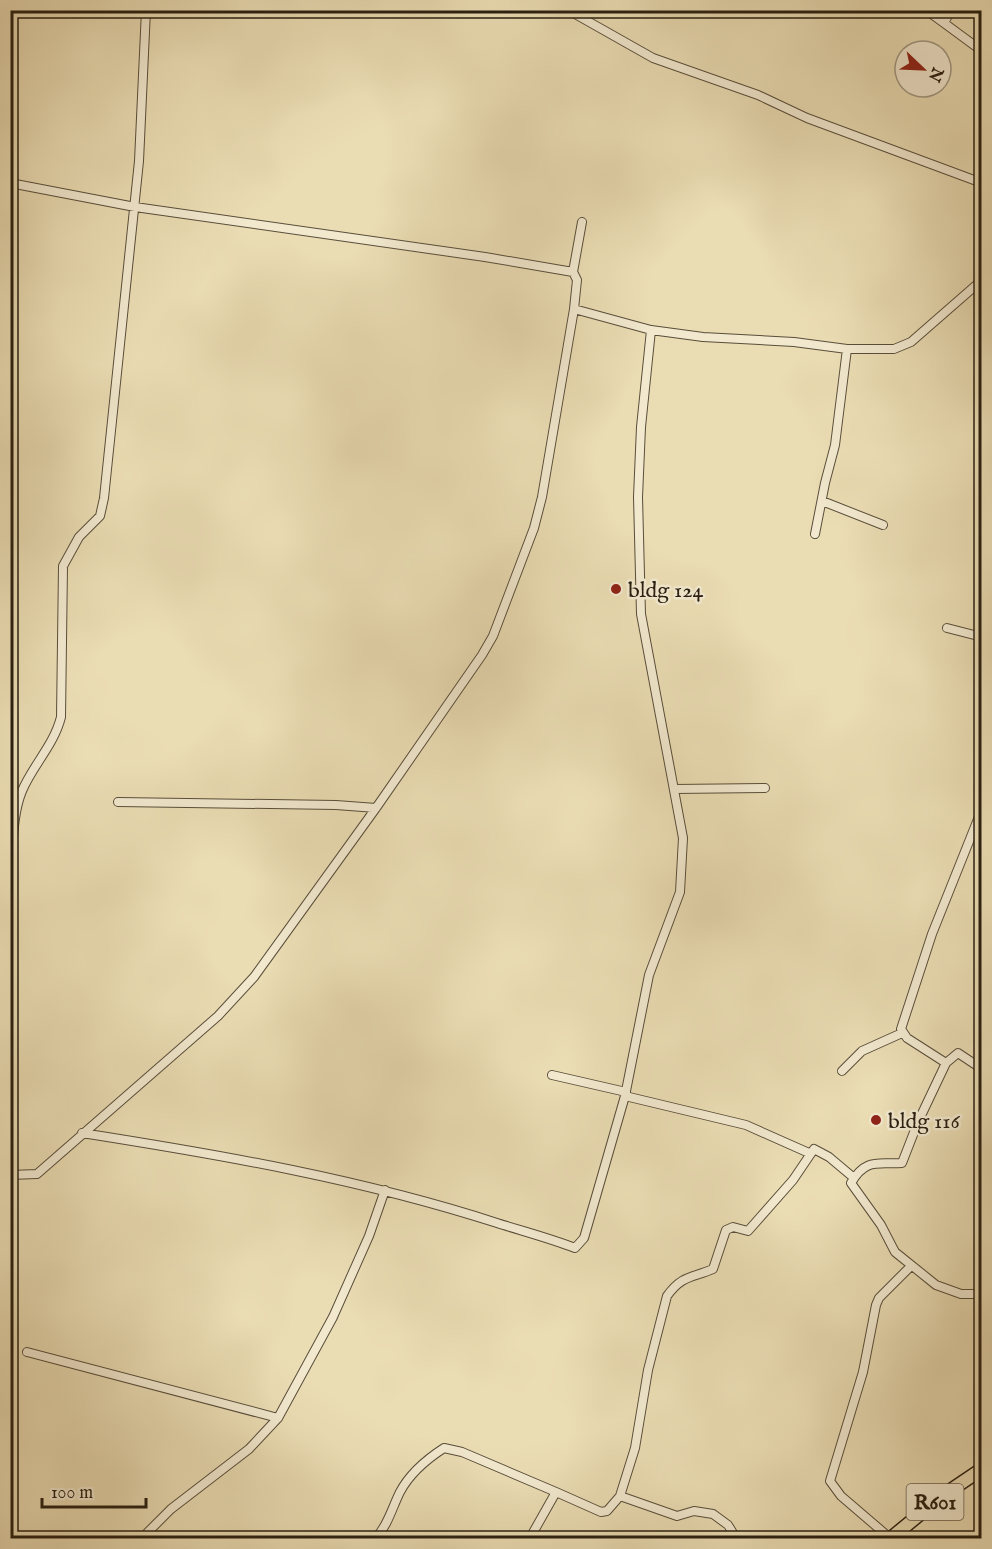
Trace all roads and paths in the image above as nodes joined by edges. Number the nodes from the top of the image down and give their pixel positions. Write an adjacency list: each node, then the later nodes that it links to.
1 (146, 10): 9 (street)
2 (568, 10): 8 (street)
3 (926, 10): 5 (street)
4 (951, 10): 5 (street)
5 (944, 23): 6 (street)
6 (981, 51)
7 (10, 183): 9 (street)
8 (981, 183)
9 (135, 207): 11 (street); 26 (street)
10 (582, 222): 11 (street)
11 (573, 272): 13 (street)
12 (981, 280): 15 (street)
13 (574, 309): 14 (street); 24 (street)
14 (651, 330): 15 (street); 22 (street)
15 (847, 349): 16 (street)
16 (822, 501): 17 (street); 18 (street)
17 (883, 525)
18 (815, 534)
19 (947, 628): 20 (street)
20 (981, 637)
21 (765, 788): 22 (street)
22 (674, 789): 32 (street)
23 (118, 802): 24 (street)
24 (376, 808): 33 (street)
25 (981, 809): 27 (street)
26 (10, 874)
27 (902, 1033): 28 (street); 30 (street)
28 (946, 1063): 29 (street); 36 (street)
29 (981, 1069)
30 (842, 1071)
31 (552, 1075): 32 (street)
32 (626, 1094): 34 (street); 37 (street)
33 (82, 1133): 35 (street); 37 (street)
34 (809, 1153): 36 (street); 44 (street)
35 (10, 1175)
36 (854, 1178): 38 (street)
37 (385, 1190): 41 (street)
38 (911, 1266): 39 (street); 49 (street)
39 (981, 1294)
40 (27, 1352): 41 (street)
41 (278, 1418): 45 (street)
42 (981, 1469): 49 (main road, R601)
43 (556, 1492): 44 (street); 46 (street); 47 (street)
44 (620, 1496): 48 (street)
45 (142, 1539)
46 (376, 1539)
47 (530, 1539)
48 (736, 1539)
49 (890, 1539)

